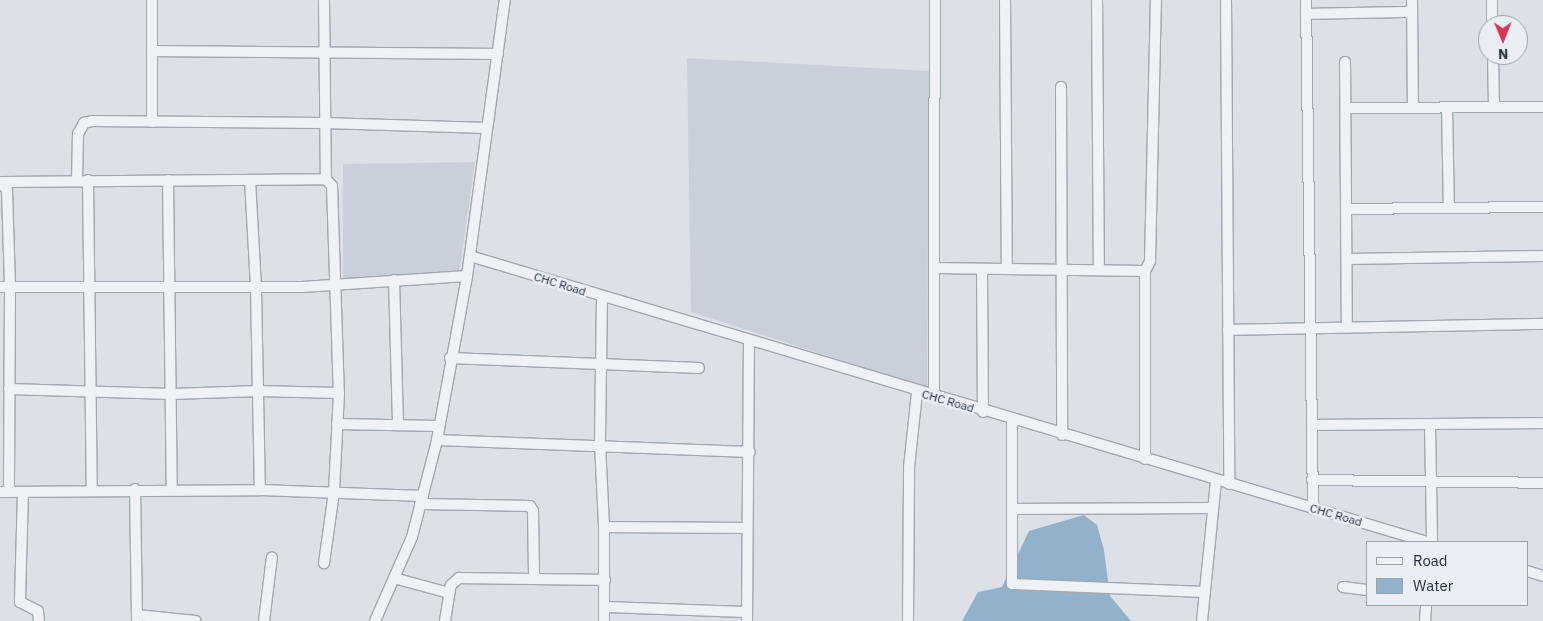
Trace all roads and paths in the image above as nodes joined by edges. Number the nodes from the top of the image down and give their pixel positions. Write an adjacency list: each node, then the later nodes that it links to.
1 (152, 0): 15 (street)
2 (324, 0): 16 (street)
3 (505, 0): 17 (street)
4 (935, 0): 40 (street)
5 (1005, 0): 42 (street)
6 (1097, 0): 44 (street)
7 (1156, 0): 45 (street)
8 (1226, 0): 57 (street)
9 (1306, 0): 13 (street)
10 (1412, 0): 12 (street)
11 (1492, 0): 14 (street)
12 (1412, 12): 13 (street); 24 (street)
13 (1306, 14): 56 (street)
14 (1492, 15)
15 (152, 51): 16 (street); 26 (street)
16 (324, 52): 17 (street); 27 (street)
17 (498, 54): 28 (street)
18 (1345, 62): 23 (street)
19 (1493, 65): 21 (street)
20 (1061, 87): 43 (street)
21 (1494, 107): 22 (street); 25 (street)
22 (1543, 107)
23 (1346, 108): 24 (street); 36 (street)
24 (1413, 108): 25 (street)
25 (1447, 108): 35 (street)
26 (152, 122): 27 (street); 29 (street)
27 (324, 122): 28 (street); 32 (street)
28 (487, 128): 37 (street)
29 (83, 180): 30 (street); 33 (street); 49 (street)
30 (168, 180): 31 (street); 51 (street)
31 (250, 180): 32 (street); 52 (street)
32 (326, 180): 48 (street)
33 (1, 182): 50 (street)
34 (1543, 207): 35 (street)
35 (1449, 208): 36 (street)
36 (1346, 209): 39 (street)
37 (470, 256): 46 (street); 53 (street, CHC Road)
38 (1543, 256): 39 (street)
39 (1347, 258): 55 (street)
40 (934, 268): 41 (street); 68 (street)
41 (982, 269): 42 (street); 69 (street)
42 (1007, 269): 43 (street)
43 (1062, 270): 44 (street); 77 (street)
44 (1099, 270): 45 (street)
45 (1145, 271): 81 (street)
46 (467, 276): 47 (street); 59 (street)
47 (394, 280): 48 (street); 73 (street)
48 (335, 284): 52 (street); 66 (street)
49 (88, 286): 50 (street); 51 (street); 63 (street)
50 (5, 287): 62 (street)
51 (171, 288): 52 (street); 67 (street)
52 (256, 288): 64 (street)
53 (602, 296): 58 (street, CHC Road); 60 (street)
54 (1543, 324): 55 (street)
55 (1347, 327): 56 (street)
56 (1310, 328): 57 (street); 76 (street)
57 (1228, 330): 86 (street)
58 (749, 341): 65 (street, CHC Road); 80 (street)
59 (450, 358): 60 (street); 75 (street)
60 (602, 366): 61 (street); 79 (street)
61 (699, 368)
62 (9, 389): 63 (street); 91 (street)
63 (90, 390): 67 (street); 88 (street)
64 (258, 391): 66 (street); 67 (street); 90 (street)
65 (917, 392): 68 (street, CHC Road); 123 (street)
66 (339, 393): 72 (street)
67 (172, 394): 89 (street)
68 (934, 397): 69 (street, CHC Road)
69 (983, 412): 70 (street, CHC Road)
70 (1012, 420): 77 (street, CHC Road); 97 (street)
71 (1543, 423): 74 (street)
72 (337, 424): 73 (street); 93 (street)
73 (398, 424): 75 (street)
74 (1430, 424): 76 (street); 84 (street)
75 (439, 426): 78 (street)
76 (1312, 426): 83 (street)
77 (1062, 435): 81 (street, CHC Road)
78 (437, 440): 79 (street); 94 (street)
79 (600, 444): 80 (street); 98 (street)
80 (750, 452): 99 (street)
81 (1145, 460): 82 (street, CHC Road)
82 (1216, 480): 86 (street, CHC Road); 95 (street)
83 (1312, 480): 84 (street); 96 (street)
84 (1431, 481): 85 (street); 101 (street)
85 (1543, 482)
86 (1229, 484): 96 (street, CHC Road)
87 (134, 489): 88 (street); 89 (street); 116 (street)
88 (92, 490): 92 (street)
89 (172, 490): 90 (street)
90 (260, 490): 93 (street)
91 (4, 492): 92 (street)
92 (23, 492): 117 (street)
93 (334, 492): 94 (street); 103 (street)
94 (421, 500): 106 (street); 107 (street)
95 (1213, 508): 97 (street); 111 (street)
96 (1313, 508): 100 (street, CHC Road)
97 (1012, 509): 111 (street)
98 (604, 527): 99 (street); 108 (street)
99 (746, 528): 115 (street)
100 (1424, 541)
101 (1432, 541)
102 (272, 557): 119 (street)
103 (324, 563)
104 (1528, 572): 105 (street)
105 (1543, 576)
106 (394, 578): 112 (street); 120 (street)
107 (534, 578): 108 (street); 112 (street)
108 (605, 580): 114 (street)
109 (1343, 587): 110 (street)
110 (1366, 590)
111 (1205, 592): 124 (street)
112 (449, 593): 121 (street)
113 (1426, 606): 125 (street)
114 (605, 607): 115 (street); 122 (street)
115 (747, 617)
116 (137, 618): 118 (street)
117 (39, 621)
118 (196, 621)
119 (264, 621)
120 (375, 621)
121 (445, 621)
122 (604, 621)
123 (908, 621)
124 (1202, 621)
125 (1425, 621)

